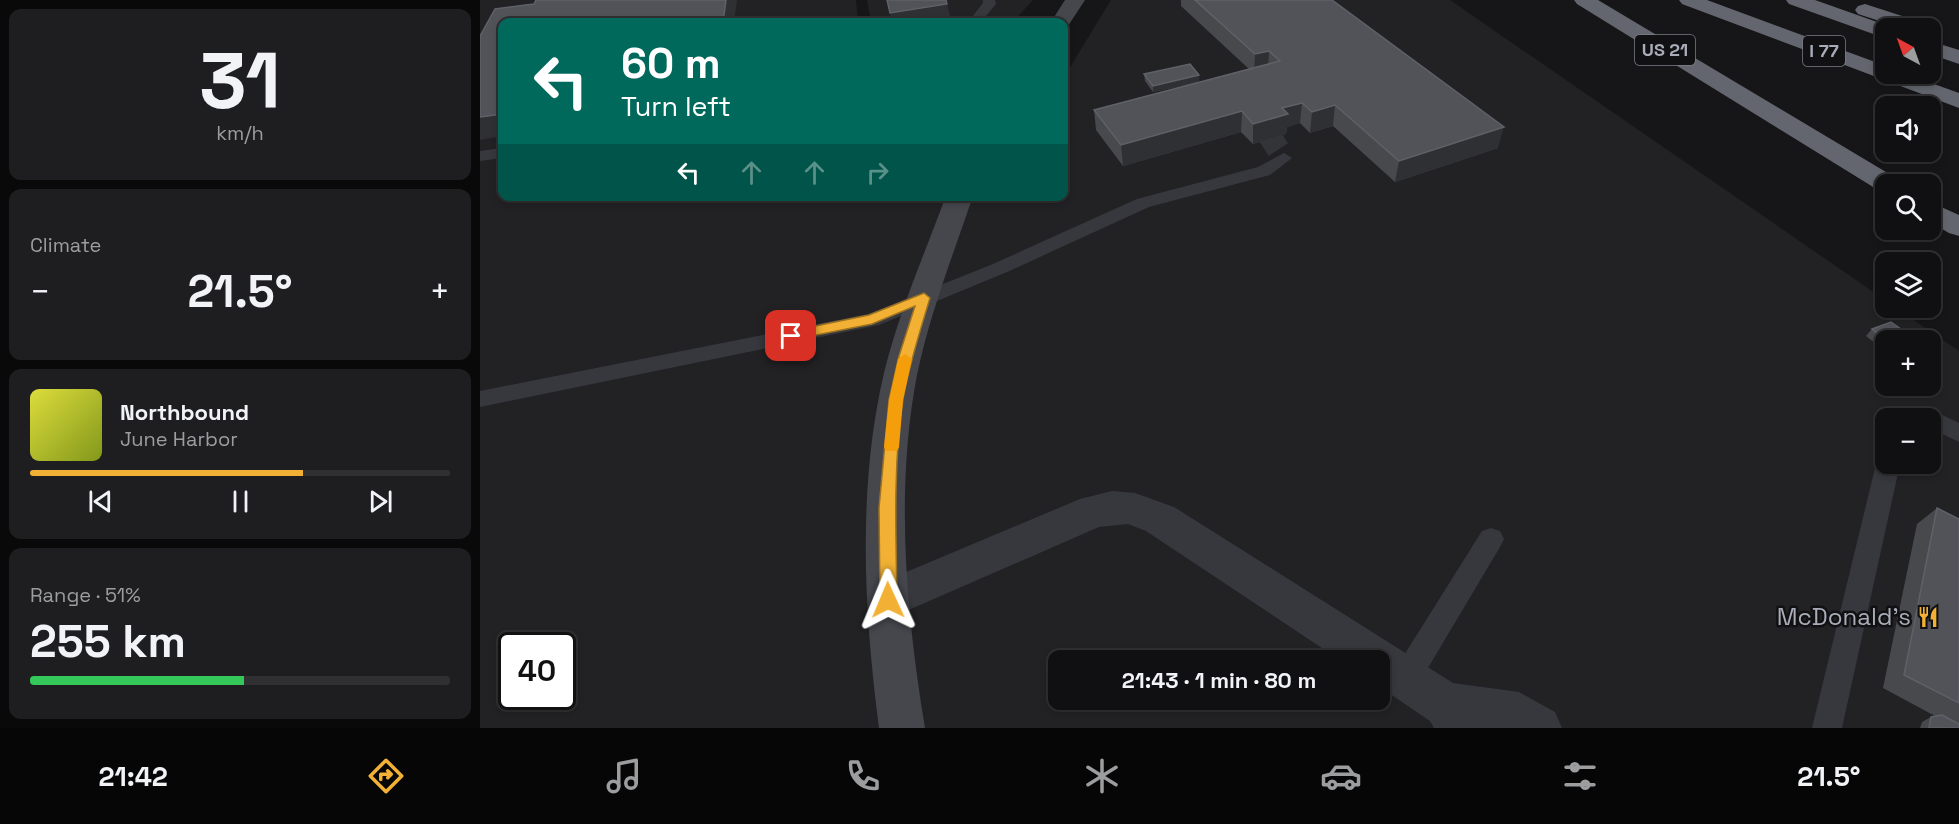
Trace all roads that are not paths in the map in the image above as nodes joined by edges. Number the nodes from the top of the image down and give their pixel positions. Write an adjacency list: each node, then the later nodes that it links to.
1 (988, 0): 8 (lane)
2 (1075, 0): 9 (street)
3 (1584, 0): 23 (highway, US 21)
4 (1689, 0): 19 (highway, I 77)
5 (1730, 0): 15 (highway, I 77)
6 (1796, 0): 11 (highway, I 77)
7 (1836, 0): 10 (highway)
8 (978, 18)
9 (1064, 18)
10 (1890, 18)
11 (1875, 28)
12 (1941, 36): 13 (highway)
13 (1959, 42)
14 (1941, 51): 16 (highway)
15 (1875, 53)
16 (1959, 57)
17 (1941, 78): 18 (highway)
18 (1959, 84)
19 (1959, 101)
20 (498, 154): 21 (lane)
21 (480, 156)
22 (1284, 158): 27 (lane)
23 (1875, 177)
24 (958, 201): 27 (street)
25 (1941, 216): 26 (highway)
26 (1959, 227)
27 (924, 298): 28 (lane); 33 (street)
28 (480, 399)
29 (1941, 424): 30 (lane)
30 (1959, 433)
31 (1886, 474): 38 (lane)
32 (1491, 539): 35 (lane)
33 (888, 600): 34 (street); 39 (street)
34 (1362, 650)
35 (1390, 665)
36 (1390, 668): 37 (street)
37 (1454, 716): 40 (street)
38 (1829, 727)
39 (902, 728)
40 (1539, 728)

